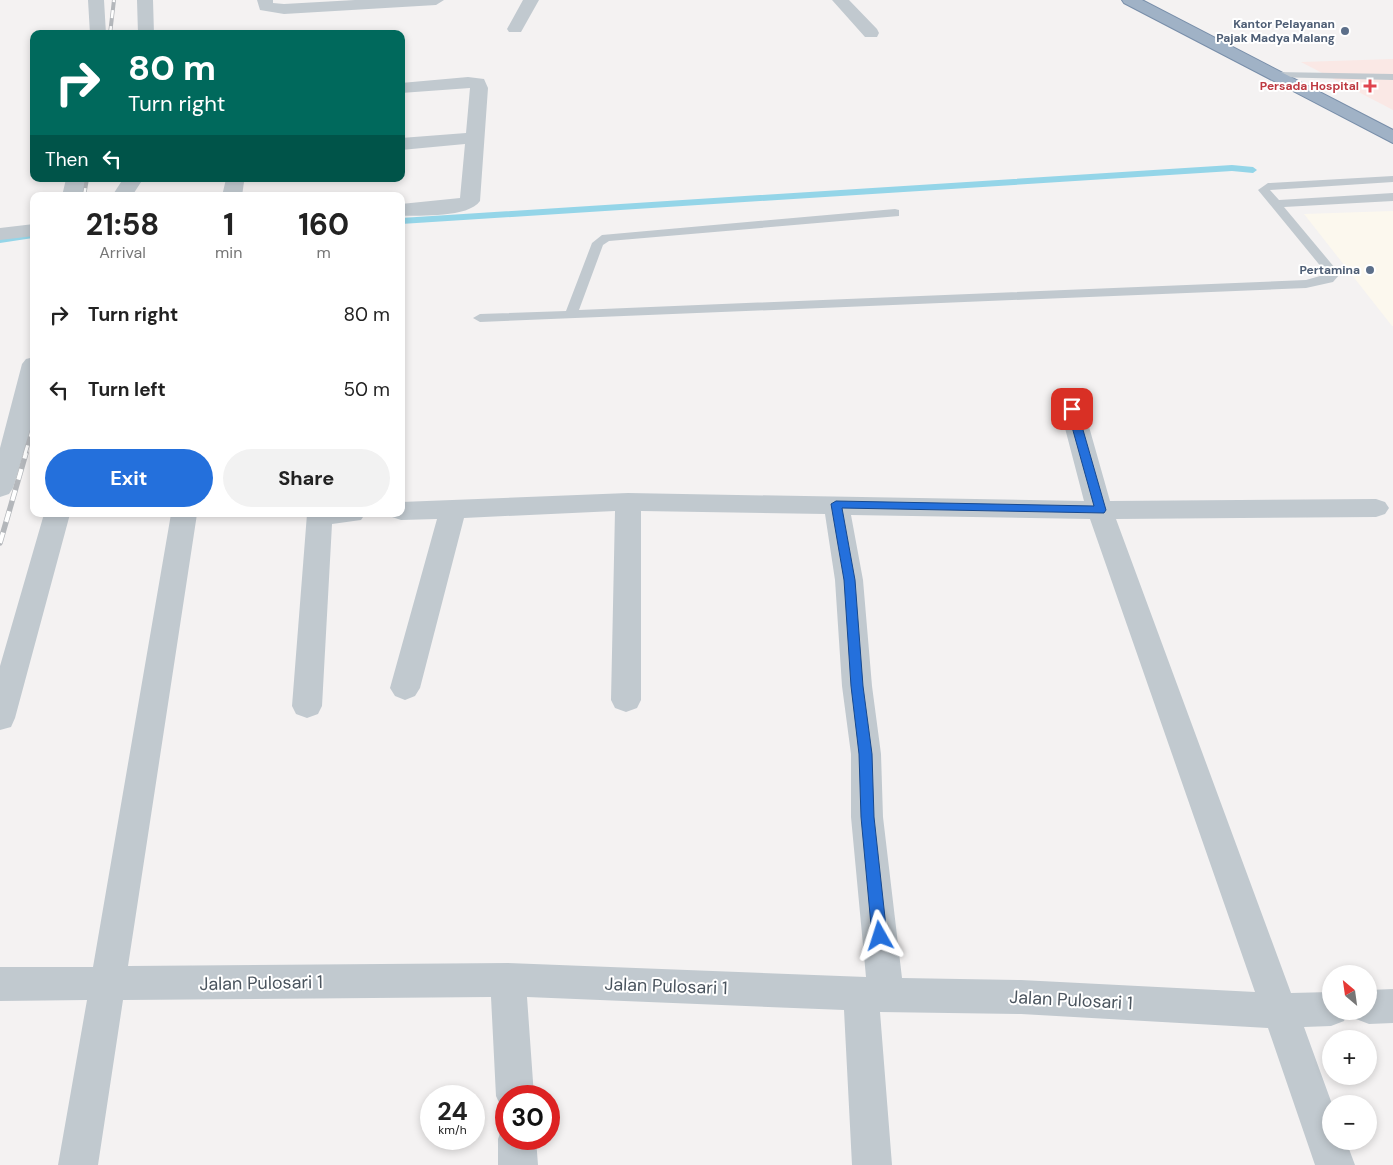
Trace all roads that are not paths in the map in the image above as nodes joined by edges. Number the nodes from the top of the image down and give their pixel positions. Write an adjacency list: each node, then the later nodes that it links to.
1 (96, 0): 9 (street)
2 (145, 0): 10 (street)
3 (265, 0): 4 (street)
4 (436, 0)
5 (531, 0): 8 (street)
6 (840, 0): 11 (street)
7 (1130, 0): 12 (highway)
8 (516, 29)
9 (98, 30)
10 (146, 30)
11 (871, 33)
12 (1276, 75): 13 (lane); 16 (highway)
13 (1388, 76): 14 (lane)
14 (1393, 84)
15 (405, 88): 17 (street)
16 (1393, 137)
17 (476, 138): 18 (street); 23 (street)
18 (405, 144)
19 (1393, 179): 20 (lane)
20 (1373, 180): 21 (lane); 22 (lane)
21 (1391, 197): 22 (lane)
22 (1275, 204): 27 (lane)
23 (405, 210)
24 (895, 213): 27 (lane)
25 (30, 230): 26 (street)
26 (0, 234)
27 (570, 314): 28 (lane)
28 (480, 318)
29 (30, 373): 31 (street)
30 (1072, 409): 37 (street)
31 (11, 418): 32 (street)
32 (0, 488)
33 (628, 502): 34 (street); 35 (street); 43 (street)
34 (836, 504): 37 (street); 49 (street)
35 (453, 508): 38 (street); 42 (street)
36 (1376, 508): 37 (street)
37 (1100, 510): 53 (street)
38 (405, 511)
39 (56, 517): 45 (street)
40 (184, 517): 48 (street)
41 (320, 517): 44 (street)
42 (405, 688)
43 (626, 700)
44 (307, 706)
45 (0, 718)
46 (508, 980): 48 (street, Jalan Pulosari 1); 49 (street, Jalan Pulosari 1); 54 (street)
47 (0, 984): 48 (street, Jalan Pulosari 1)
48 (107, 984): 56 (street)
49 (874, 994): 53 (street, Jalan Pulosari 1); 58 (street)
50 (1393, 1006): 51 (street)
51 (1378, 1007)
52 (1322, 1009): 53 (street, Jalan Pulosari 1)
53 (1278, 1011): 59 (street)
54 (514, 1085)
55 (517, 1150): 57 (street)
56 (78, 1165)
57 (518, 1165)
58 (872, 1165)
59 (1335, 1165)

